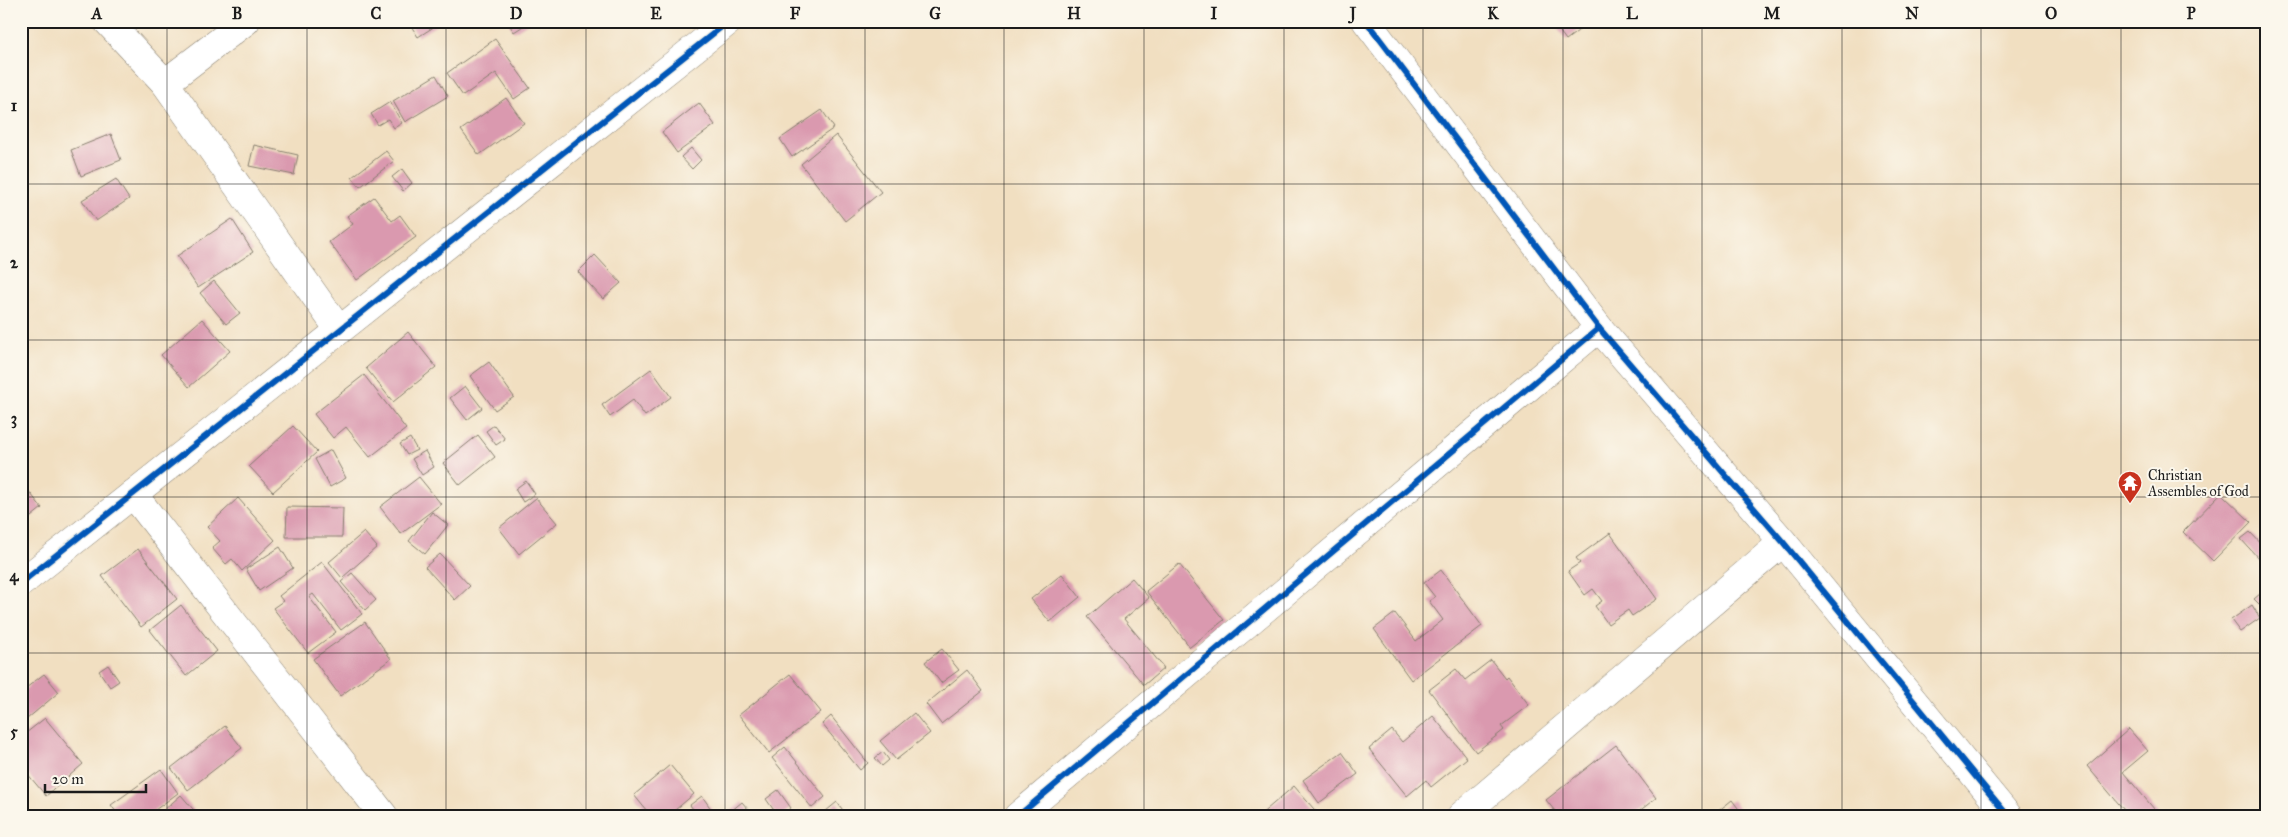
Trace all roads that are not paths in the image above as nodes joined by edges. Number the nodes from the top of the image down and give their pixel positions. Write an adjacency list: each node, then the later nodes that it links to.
1 (107, 21): 5 (street)
2 (246, 21): 5 (street)
3 (729, 21): 7 (street)
4 (1366, 21): 6 (street)
5 (165, 83): 7 (street)
6 (1599, 328): 9 (street); 12 (street)
7 (339, 330): 8 (street)
8 (133, 494): 10 (street); 11 (street)
9 (1783, 542): 13 (street); 14 (street)
10 (21, 583)
11 (384, 816)
12 (1018, 816)
13 (1461, 816)
14 (2008, 816)

